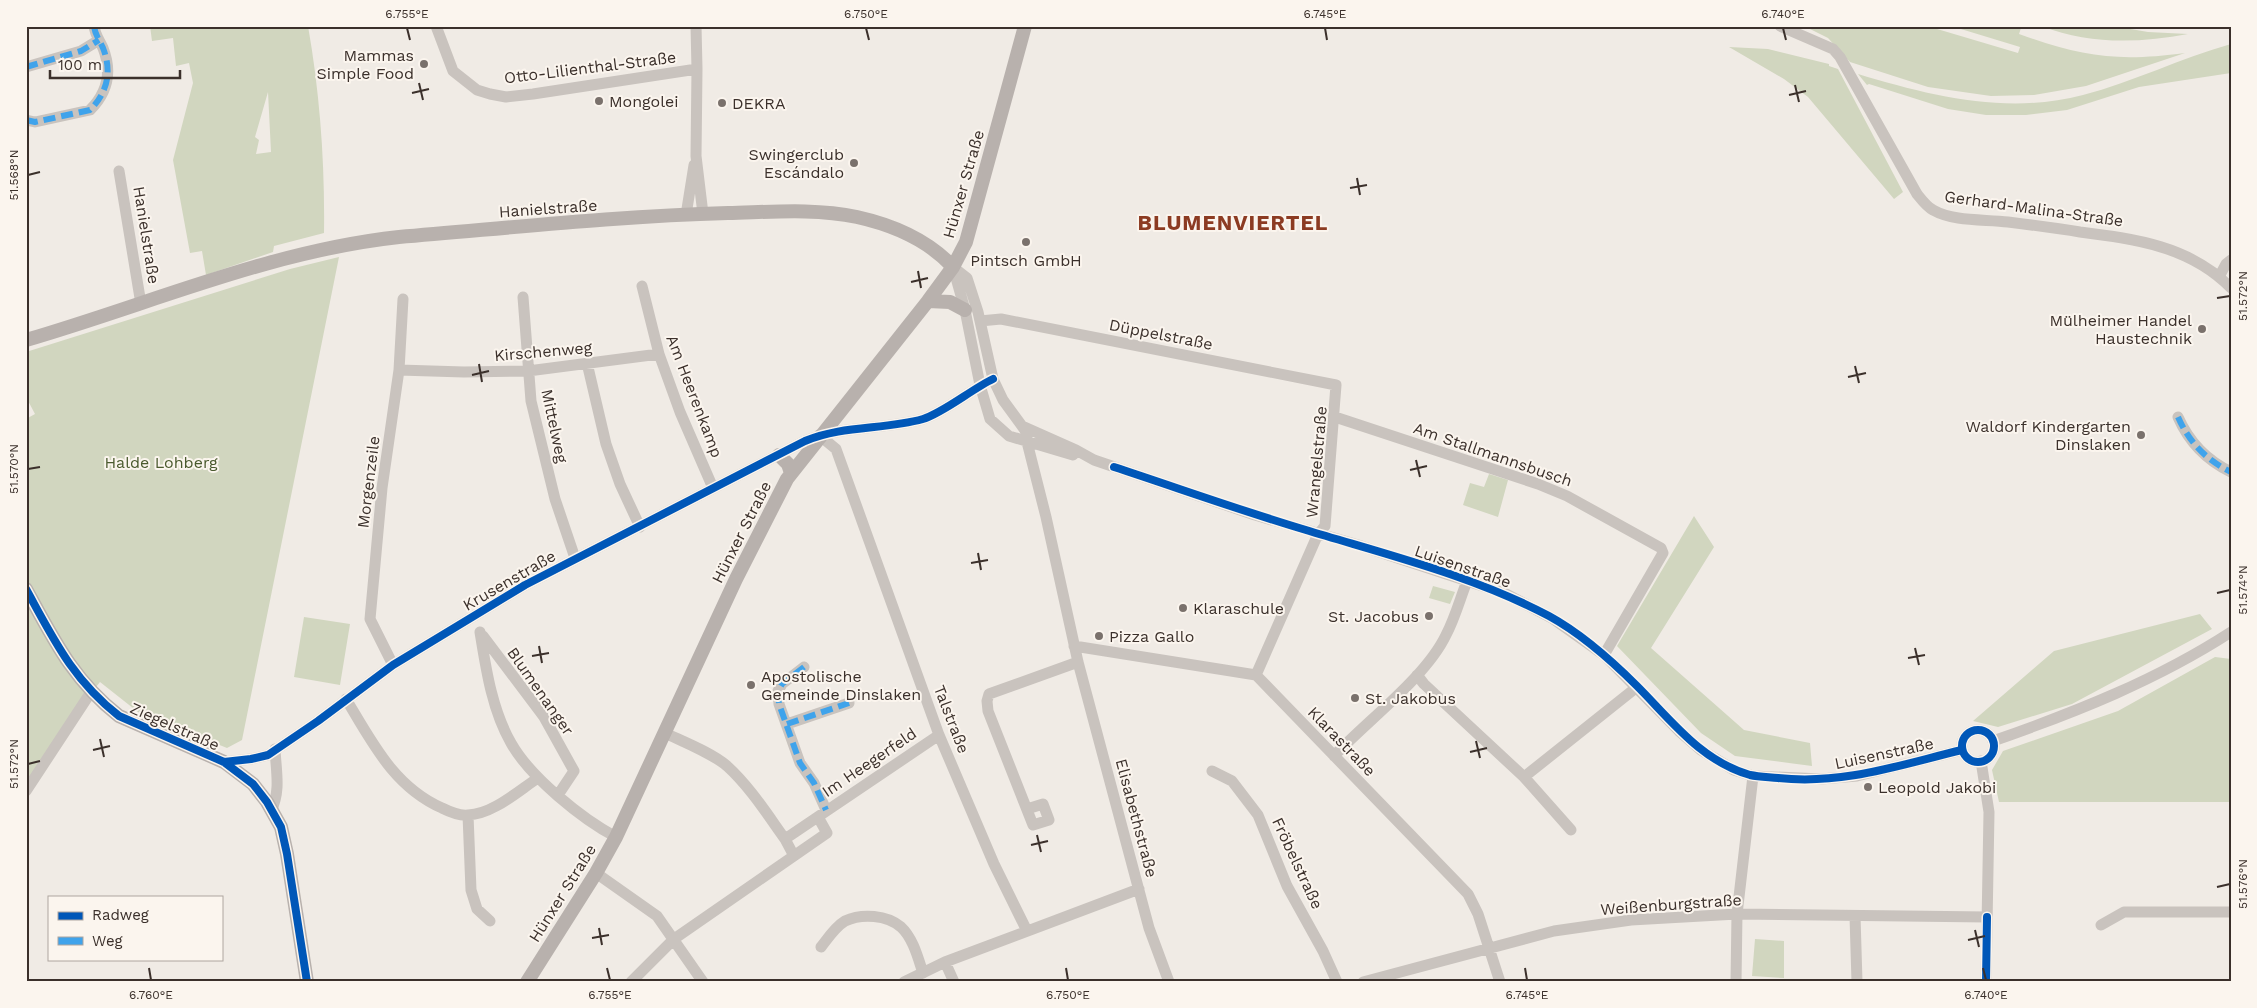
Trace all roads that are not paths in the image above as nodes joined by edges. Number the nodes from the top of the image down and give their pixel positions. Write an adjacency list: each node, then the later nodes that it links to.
1 (94, 26): 6 (street)
2 (436, 26): 8 (street, Otto-Lilienthal-Straße)
3 (696, 26): 8 (street, Otto-Lilienthal-Straße)
4 (1025, 26): 15 (main road, Hünxer Straße)
5 (1780, 26): 16 (street, Gerhard-Malina-Straße)
6 (99, 40): 7 (street); 9 (street)
7 (26, 67)
8 (697, 70): 10 (street, Otto-Lilienthal-Straße)
9 (26, 120)
10 (696, 156): 12 (street, Otto-Lilienthal-Straße); 13 (street, Otto-Lilienthal-Straße)
11 (119, 171): 22 (street, Hanielstraße)
12 (686, 214): 13 (main road, Hanielstraße); 22 (main road, Hanielstraße)
13 (703, 214): 15 (main road, Hanielstraße)
14 (2231, 260): 16 (street)
15 (953, 267): 21 (main road, Hünxer Straße); 23 (street, Luisenstraße); 24 (street, Luisenstraße)
16 (2219, 277): 18 (street, Gerhard-Malina-Straße)
17 (642, 286): 26 (street, Am Heerenkamp)
18 (2231, 288)
19 (523, 297): 29 (street, Mittelweg)
20 (403, 299): 28 (street, Morgenzeile)
21 (928, 300): 23 (main road); 37 (main road, Hünxer Straße)
22 (141, 304): 25 (main road, Hanielstraße)
23 (965, 310): 31 (street, Luisenstraße)
24 (980, 321): 30 (street, Luisenstraße); 32 (street, Düppelstraße)
25 (26, 340)
26 (659, 354): 27 (street, Kirschenweg); 44 (street, Am Heerenkamp)
27 (588, 363): 29 (street, Kirschenweg); 45 (street)
28 (400, 370): 29 (street, Kirschenweg); 56 (street, Morgenzeile)
29 (528, 372): 47 (street, Mittelweg)
30 (993, 379): 31 (street); 35 (street, Luisenstraße)
31 (980, 385): 36 (street); 38 (street, Luisenstraße)
32 (1336, 386): 33 (street, Wrangelstraße)
33 (1335, 417): 46 (street, Wrangelstraße); 54 (street, Am Stallmannsbusch)
34 (2178, 417): 42 (street)
35 (1022, 426): 38 (street, Luisenstraße); 41 (street, Luisenstraße)
36 (848, 429): 37 (street); 39 (street)
37 (820, 435): 39 (street, Talstraße); 40 (street, Krusenstraße); 43 (main road, Hünxer Straße)
38 (1027, 442): 41 (street, Luisenstraße); 53 (street, Elisabethstraße)
39 (836, 449): 66 (street, Talstraße)
40 (779, 455): 43 (main road); 44 (street, Krusenstraße)
41 (1094, 460): 46 (street, Luisenstraße)
42 (2231, 472)
43 (791, 473): 65 (main road, Hünxer Straße)
44 (714, 488): 45 (street, Krusenstraße)
45 (640, 527): 47 (street, Krusenstraße)
46 (1318, 534): 48 (street, Luisenstraße); 58 (street, Wrangelstraße)
47 (575, 558): 50 (street, Krusenstraße)
48 (1467, 581): 54 (street, Luisenstraße); 59 (street)
49 (26, 589): 61 (main road, Ziegelstraße)
50 (472, 617): 51 (street, Blumenanger); 56 (street, Krusenstraße)
51 (480, 632): 76 (street, Blumenanger); 78 (street, Blumenanger)
52 (2230, 634): 67 (street)
53 (1074, 646): 55 (street, Elisabethstraße); 58 (street)
54 (1604, 655): 60 (street, Luisenstraße)
55 (1078, 662): 79 (street); 88 (street, Elisabethstraße)
56 (393, 664): 62 (street, Krusenstraße)
57 (804, 667): 64 (street)
58 (1256, 675): 70 (street, Klarastraße)
59 (1417, 675): 70 (street); 75 (street)
60 (1637, 687): 74 (street, Luisenstraße); 75 (street)
61 (91, 692): 71 (main road, Ziegelstraße); 77 (street)
62 (346, 699): 68 (street, Krusenstraße); 82 (street)
63 (849, 703): 64 (street)
64 (787, 724): 81 (street)
65 (665, 733): 84 (main road, Hünxer Straße); 85 (street)
66 (939, 735): 81 (street, Im Heegerfeld); 95 (street, Talstraße)
67 (1993, 741): 69 (street); 72 (street)
68 (275, 750): 71 (street, Krusenstraße); 80 (street)
69 (1962, 750): 72 (street); 74 (street, Luisenstraße)
70 (1334, 756): 98 (street, Klarastraße)
71 (224, 762): 80 (main road, Ziegelstraße)
72 (1981, 762): 92 (street)
73 (1212, 771): 108 (street, Fröbelstraße)
74 (1753, 776): 90 (street)
75 (1524, 777): 83 (street)
76 (538, 778): 78 (street, Blumenanger); 82 (street)
77 (26, 791)
78 (558, 795): 84 (street, Blumenanger)
79 (1026, 808)
80 (272, 811): 101 (main road, Ziegelstraße)
81 (822, 814): 85 (street, Im Heegerfeld); 86 (street, Im Heegerfeld)
82 (468, 815): 93 (street)
83 (1571, 830)
84 (616, 837): 87 (main road, Hünxer Straße)
85 (785, 839): 86 (street)
86 (794, 856): 96 (street, Im Heegerfeld)
87 (596, 873): 96 (street); 102 (main road, Hünxer Straße)
88 (1139, 890): 95 (street); 107 (street, Elisabethstraße)
89 (2231, 912): 94 (street)
90 (1737, 914): 91 (street, Weißenburgstraße); 98 (street, Weißenburgstraße); 111 (street)
91 (1856, 916): 92 (street, Weißenburgstraße); 112 (street)
92 (1987, 916): 113 (street)
93 (490, 921)
94 (2101, 925)
95 (1027, 930): 99 (street)
96 (674, 939): 103 (street, Im Heegerfeld); 104 (street)
97 (821, 947): 100 (street)
98 (1490, 947): 109 (street, Weißenburgstraße); 110 (street, Klarastraße)
99 (945, 962): 100 (street); 106 (street)
100 (924, 973): 105 (street)
101 (307, 982)
102 (526, 982)
103 (631, 982)
104 (703, 982)
105 (904, 982)
106 (954, 982)
107 (1169, 982)
108 (1337, 982)
109 (1364, 982)
110 (1500, 982)
111 (1736, 982)
112 (1857, 982)
113 (1986, 982)

